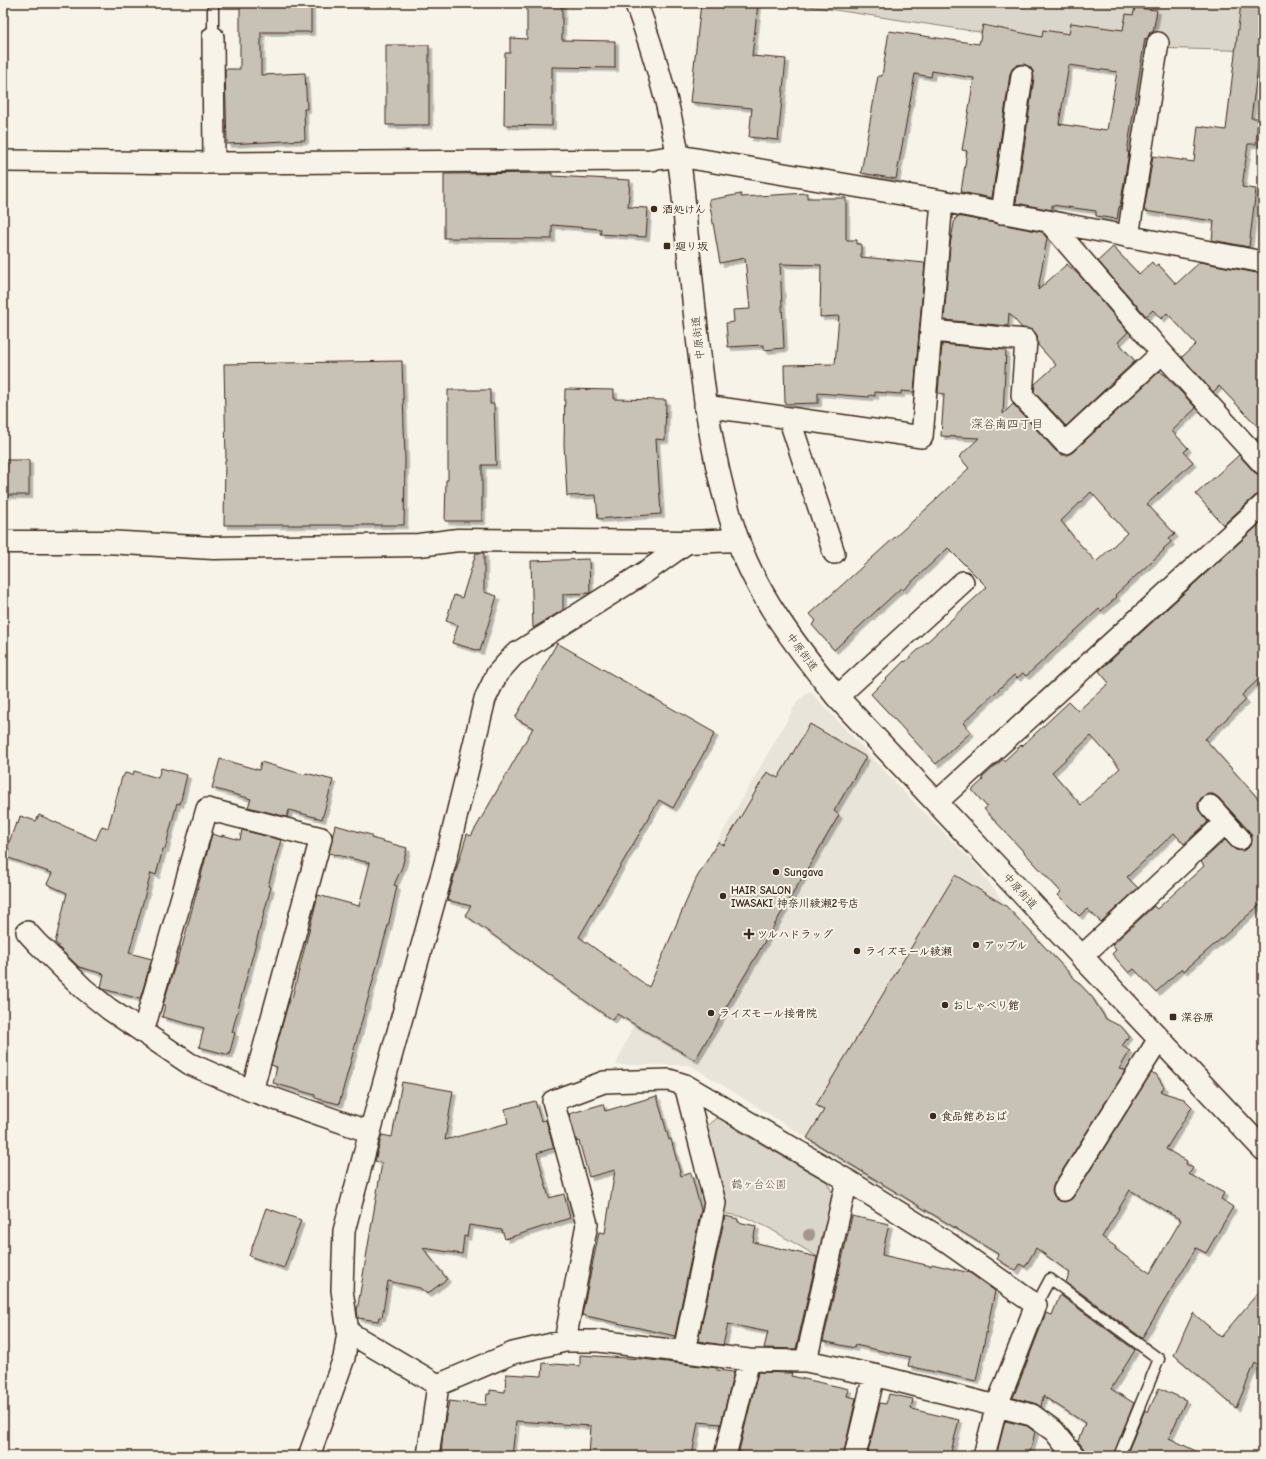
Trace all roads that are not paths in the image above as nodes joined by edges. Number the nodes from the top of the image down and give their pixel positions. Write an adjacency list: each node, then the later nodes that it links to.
1 (213, 3): 3 (lane)
2 (636, 3): 6 (main road, 中原街道)
3 (213, 37): 8 (street)
4 (1158, 43): 12 (street)
5 (1022, 76): 10 (street)
6 (678, 156): 8 (street); 9 (street); 16 (main road, 中原街道)
7 (3, 161): 8 (street)
8 (214, 163)
9 (942, 201): 10 (street); 14 (street)
10 (1002, 213): 11 (street)
11 (1049, 222): 12 (street); 15 (street)
12 (1128, 237): 13 (street)
13 (1263, 262)
14 (932, 332): 15 (street); 17 (street)
15 (1162, 354): 18 (street)
16 (706, 406): 17 (street); 20 (main road, 中原街道)
17 (789, 418): 23 (street)
18 (1263, 464)
19 (1263, 505): 26 (street)
20 (738, 540): 22 (main road); 25 (main road, 中原街道)
21 (3, 542): 22 (main road)
22 (688, 542): 36 (street)
23 (834, 553)
24 (963, 582): 25 (street)
25 (837, 697): 26 (main road, 中原街道)
26 (937, 802): 31 (main road, 中原街道)
27 (1210, 806): 28 (street)
28 (1225, 822): 29 (street); 31 (street)
29 (1240, 840)
30 (27, 932): 32 (street)
31 (1081, 957): 33 (main road, 中原街道)
32 (143, 1032): 35 (street); 35 (street)
33 (1159, 1039): 37 (main road, 中原街道); 39 (street)
34 (685, 1085): 38 (street); 42 (street); 43 (street)
35 (252, 1091): 36 (street)
36 (370, 1132): 41 (street)
37 (1263, 1149)
38 (847, 1180): 40 (street); 45 (street)
39 (1064, 1190)
40 (1036, 1305): 48 (street); 55 (lane)
41 (348, 1332): 47 (street); 49 (street)
42 (565, 1341): 43 (street); 47 (street)
43 (684, 1351): 44 (street)
44 (749, 1360): 45 (street); 51 (street)
45 (806, 1360): 46 (street)
46 (874, 1375): 48 (street); 52 (street)
47 (438, 1385): 50 (street)
48 (997, 1405): 53 (street); 54 (street)
49 (309, 1456)
50 (428, 1456)
51 (725, 1456)
52 (855, 1456)
53 (984, 1456)
54 (1074, 1456)
55 (1119, 1456)

